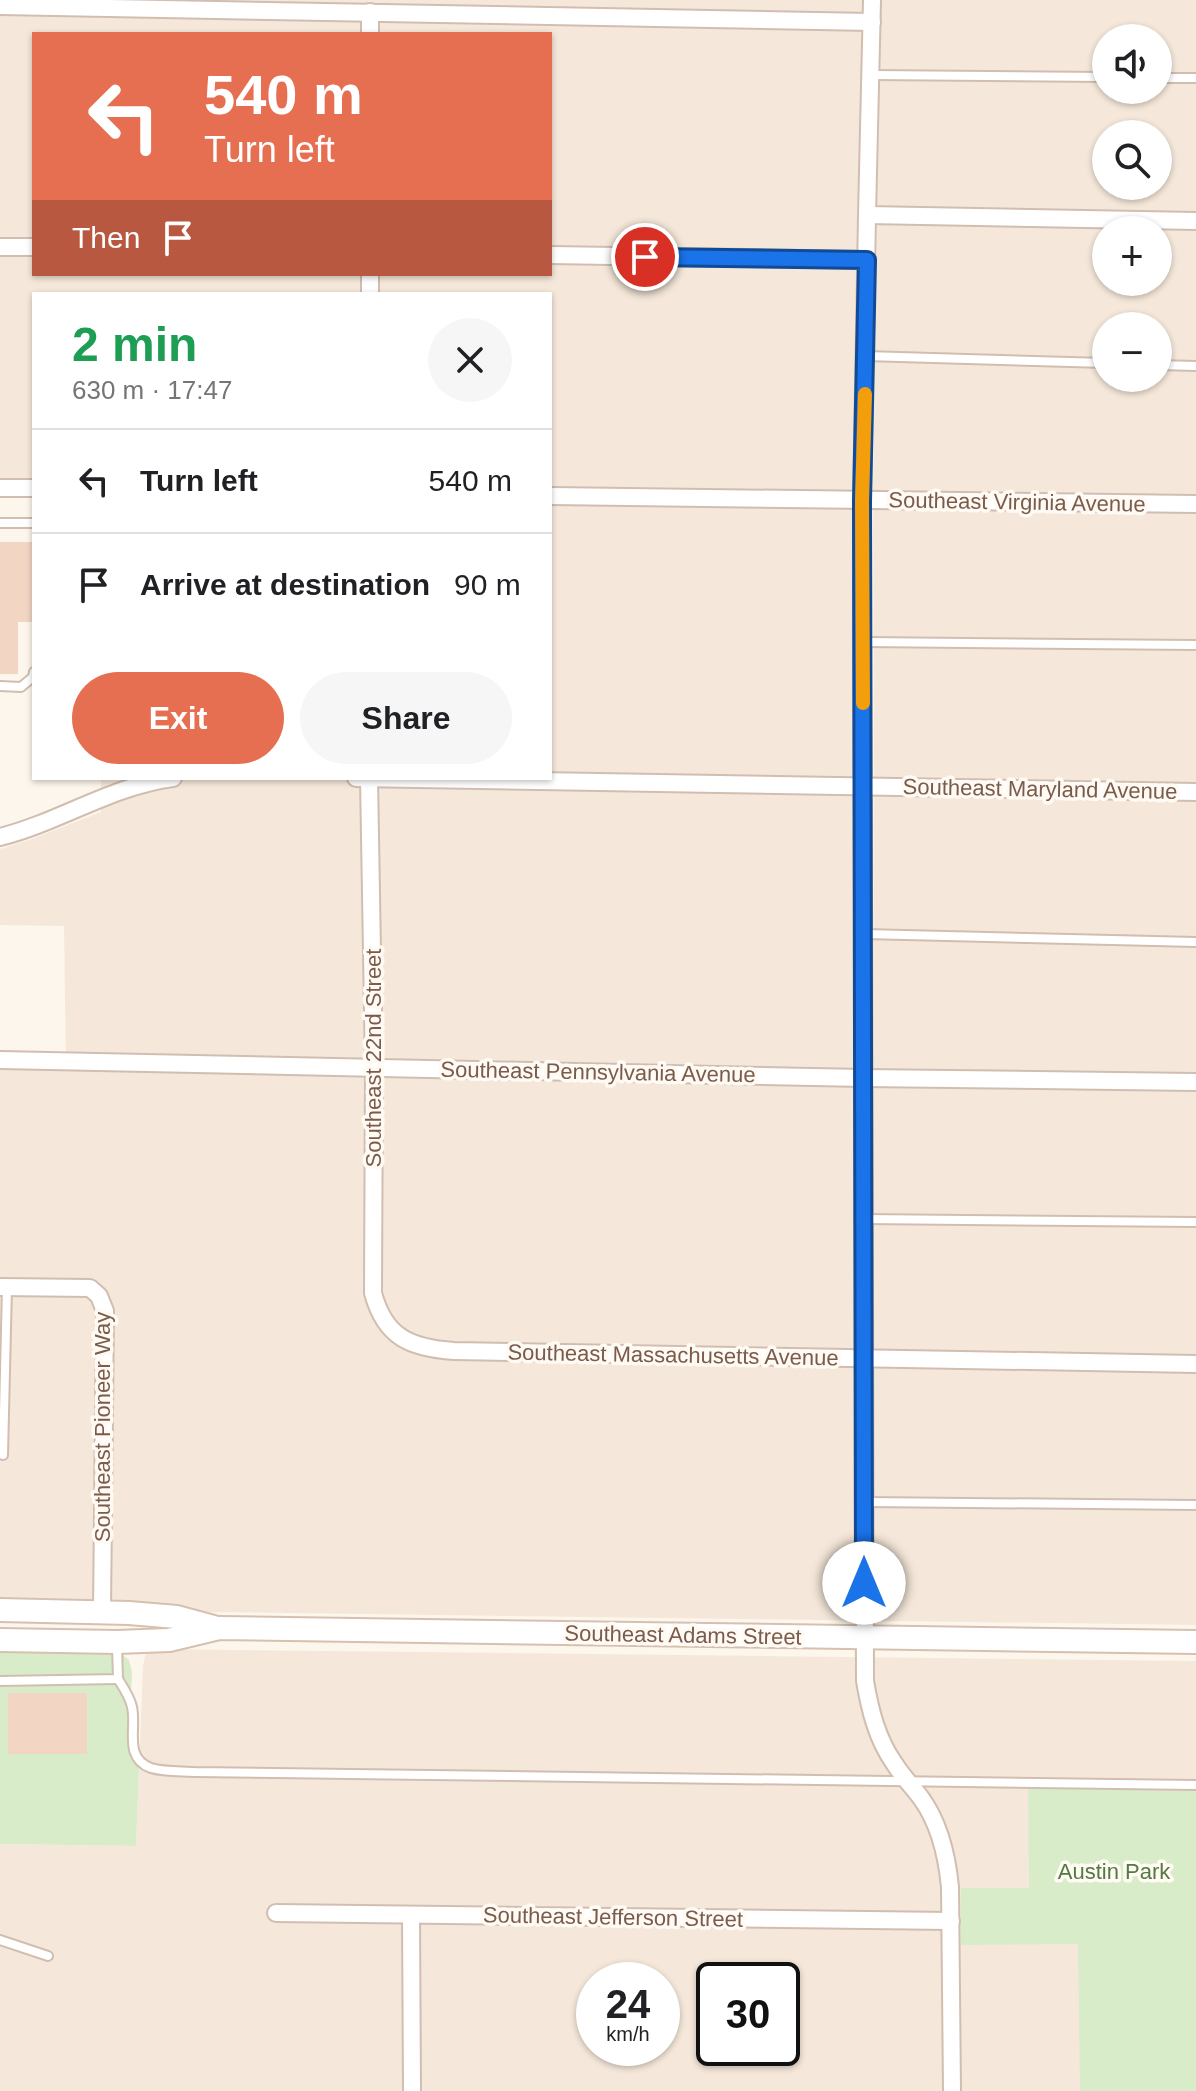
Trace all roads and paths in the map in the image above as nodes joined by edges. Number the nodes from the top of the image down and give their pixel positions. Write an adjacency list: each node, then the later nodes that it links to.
1 (872, 0): 4 (street)
2 (0, 6): 3 (street)
3 (370, 12): 4 (street); 5 (street)
4 (872, 22): 6 (street)
5 (370, 32)
6 (870, 75): 7 (lane); 10 (street)
7 (1092, 77)
8 (1172, 78): 9 (lane)
9 (1196, 78)
10 (867, 215): 11 (street); 15 (street)
11 (1196, 221)
12 (0, 247): 13 (street)
13 (32, 247)
14 (552, 255): 15 (street)
15 (867, 260): 16 (street)
16 (865, 356): 17 (lane); 23 (street)
17 (1092, 363)
18 (1172, 365): 19 (lane)
19 (1196, 366)
20 (0, 488): 21 (street)
21 (32, 488)
22 (552, 496): 23 (street, Southeast Virginia Avenue)
23 (862, 501): 24 (street, Southeast Virginia Avenue); 27 (street)
24 (1196, 504)
25 (0, 523): 26 (lane)
26 (32, 523)
27 (863, 642): 28 (lane); 35 (street)
28 (1196, 645)
29 (32, 678): 30 (lane)
30 (0, 686)
31 (163, 780): 34 (street)
32 (369, 780): 41 (street, Southeast 22nd Street)
33 (493, 780): 35 (street, Southeast Maryland Avenue)
34 (113, 785): 37 (street)
35 (864, 786): 36 (street, Southeast Maryland Avenue); 38 (street)
36 (1196, 792)
37 (0, 837)
38 (864, 934): 39 (lane); 42 (street)
39 (1196, 942)
40 (0, 1060): 41 (street, Southeast Pennsylvania Avenue)
41 (374, 1068): 42 (street, Southeast Pennsylvania Avenue); 47 (street, Southeast 22nd Street)
42 (863, 1078): 43 (street, Southeast Pennsylvania Avenue); 44 (street)
43 (1196, 1082)
44 (863, 1219): 45 (lane); 48 (street)
45 (1196, 1222)
46 (4, 1287): 50 (lane); 54 (street, Southeast Pioneer Way)
47 (394, 1332): 48 (street, Southeast Massachusetts Avenue)
48 (863, 1359): 49 (street, Southeast Massachusetts Avenue); 51 (street)
49 (1196, 1364)
50 (3, 1455)
51 (864, 1502): 52 (lane); 56 (street)
52 (1196, 1505)
53 (0, 1610): 54 (main road, Southeast Adams Street)
54 (102, 1612): 55 (main road, Southeast Adams Street)
55 (219, 1628): 56 (main road, Southeast Adams Street); 58 (main road, Southeast Adams Street)
56 (864, 1638): 59 (main road, Southeast Adams Street); 62 (street)
57 (0, 1640): 58 (main road, Southeast Adams Street)
58 (117, 1642): 60 (lane)
59 (1196, 1642)
60 (118, 1679): 61 (lane); 62 (lane)
61 (0, 1681)
62 (908, 1781): 63 (lane); 66 (street)
63 (1196, 1785)
64 (276, 1913): 65 (street, Southeast Jefferson Street)
65 (411, 1915): 66 (street, Southeast Jefferson Street); 69 (street)
66 (951, 1921): 70 (street)
67 (0, 1940): 68 (lane)
68 (48, 1956)
69 (412, 2091)
70 (952, 2091)

